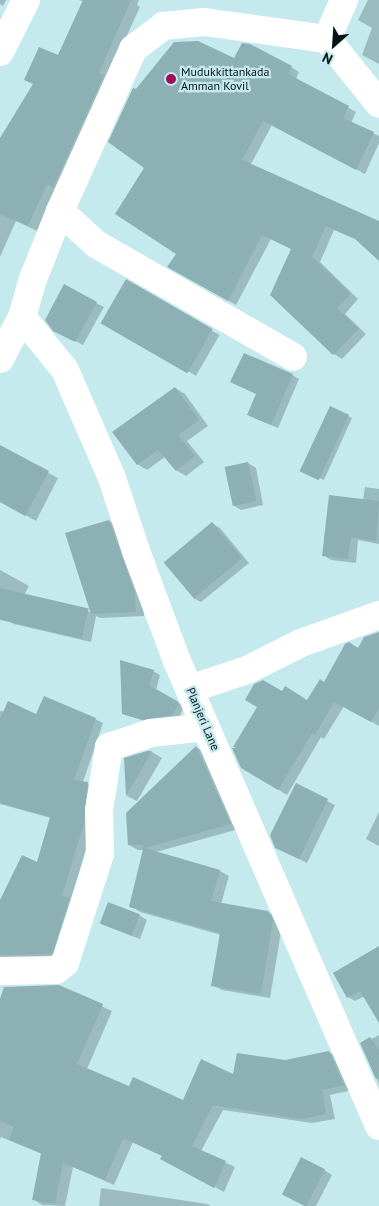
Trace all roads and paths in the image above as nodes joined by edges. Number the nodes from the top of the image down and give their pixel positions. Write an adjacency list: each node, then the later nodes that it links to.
1 (26, 0): 4 (street)
2 (344, 0): 3 (street)
3 (327, 39): 5 (street); 6 (street)
4 (0, 52)
5 (379, 104)
6 (60, 211): 7 (street); 9 (street)
7 (22, 317): 8 (street); 11 (street, Planjeri Lane)
8 (0, 358)
9 (293, 358)
10 (379, 615): 11 (street)
11 (190, 689): 12 (street, Planjeri Lane)
12 (206, 727): 13 (street); 14 (street, Planjeri Lane)
13 (0, 971)
14 (375, 1110)

